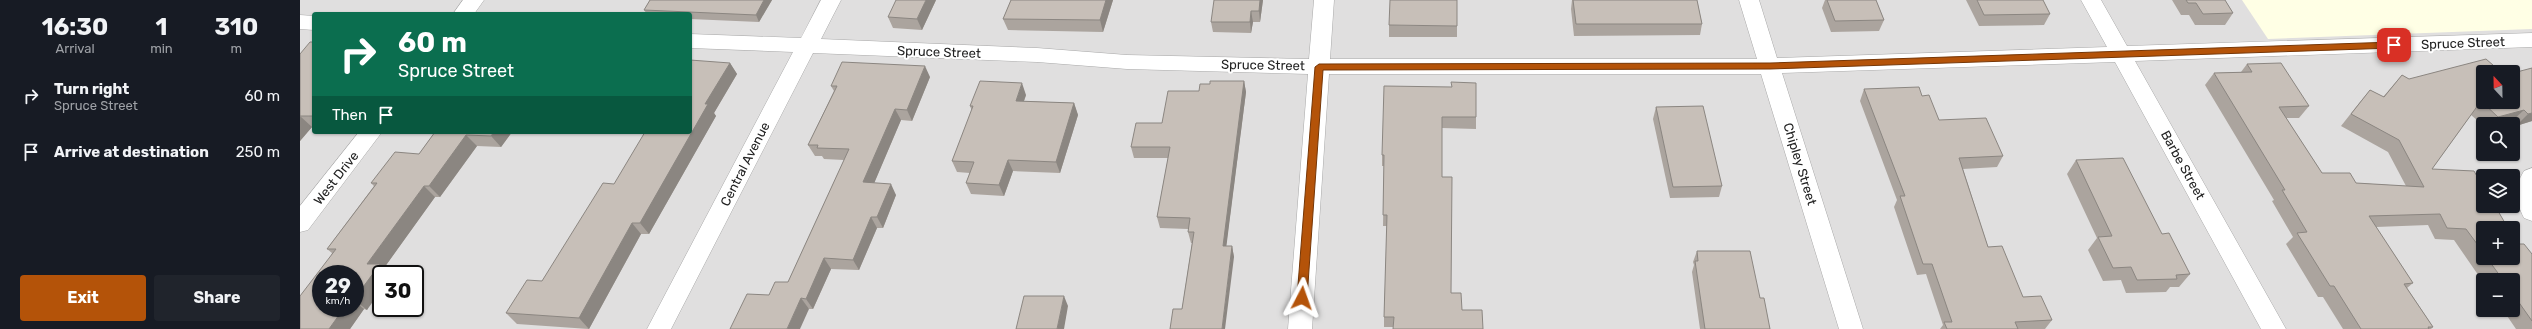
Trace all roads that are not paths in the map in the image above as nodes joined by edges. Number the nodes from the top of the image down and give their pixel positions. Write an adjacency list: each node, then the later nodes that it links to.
1 (474, 0): 6 (street)
2 (830, 0): 11 (street, Central Avenue)
3 (1324, 0): 14 (street)
4 (1749, 0): 13 (street, Chipley Street)
5 (2091, 0): 12 (street, Barbe Street)
6 (465, 12)
7 (300, 22): 8 (street)
8 (312, 23)
9 (2532, 40): 12 (street, Spruce Street)
10 (692, 41): 11 (street, Spruce Street)
11 (806, 47): 14 (street, Spruce Street); 19 (street, Central Avenue)
12 (2121, 55): 13 (street, Spruce Street); 22 (street, Barbe Street)
13 (1770, 66): 14 (street, Spruce Street); 21 (street, Chipley Street)
14 (1319, 67): 20 (street)
15 (369, 134): 18 (street, West Drive)
16 (2529, 181): 17 (street)
17 (2532, 212)
18 (300, 223)
19 (659, 329)
20 (1300, 329)
21 (1851, 329)
22 (2274, 329)

